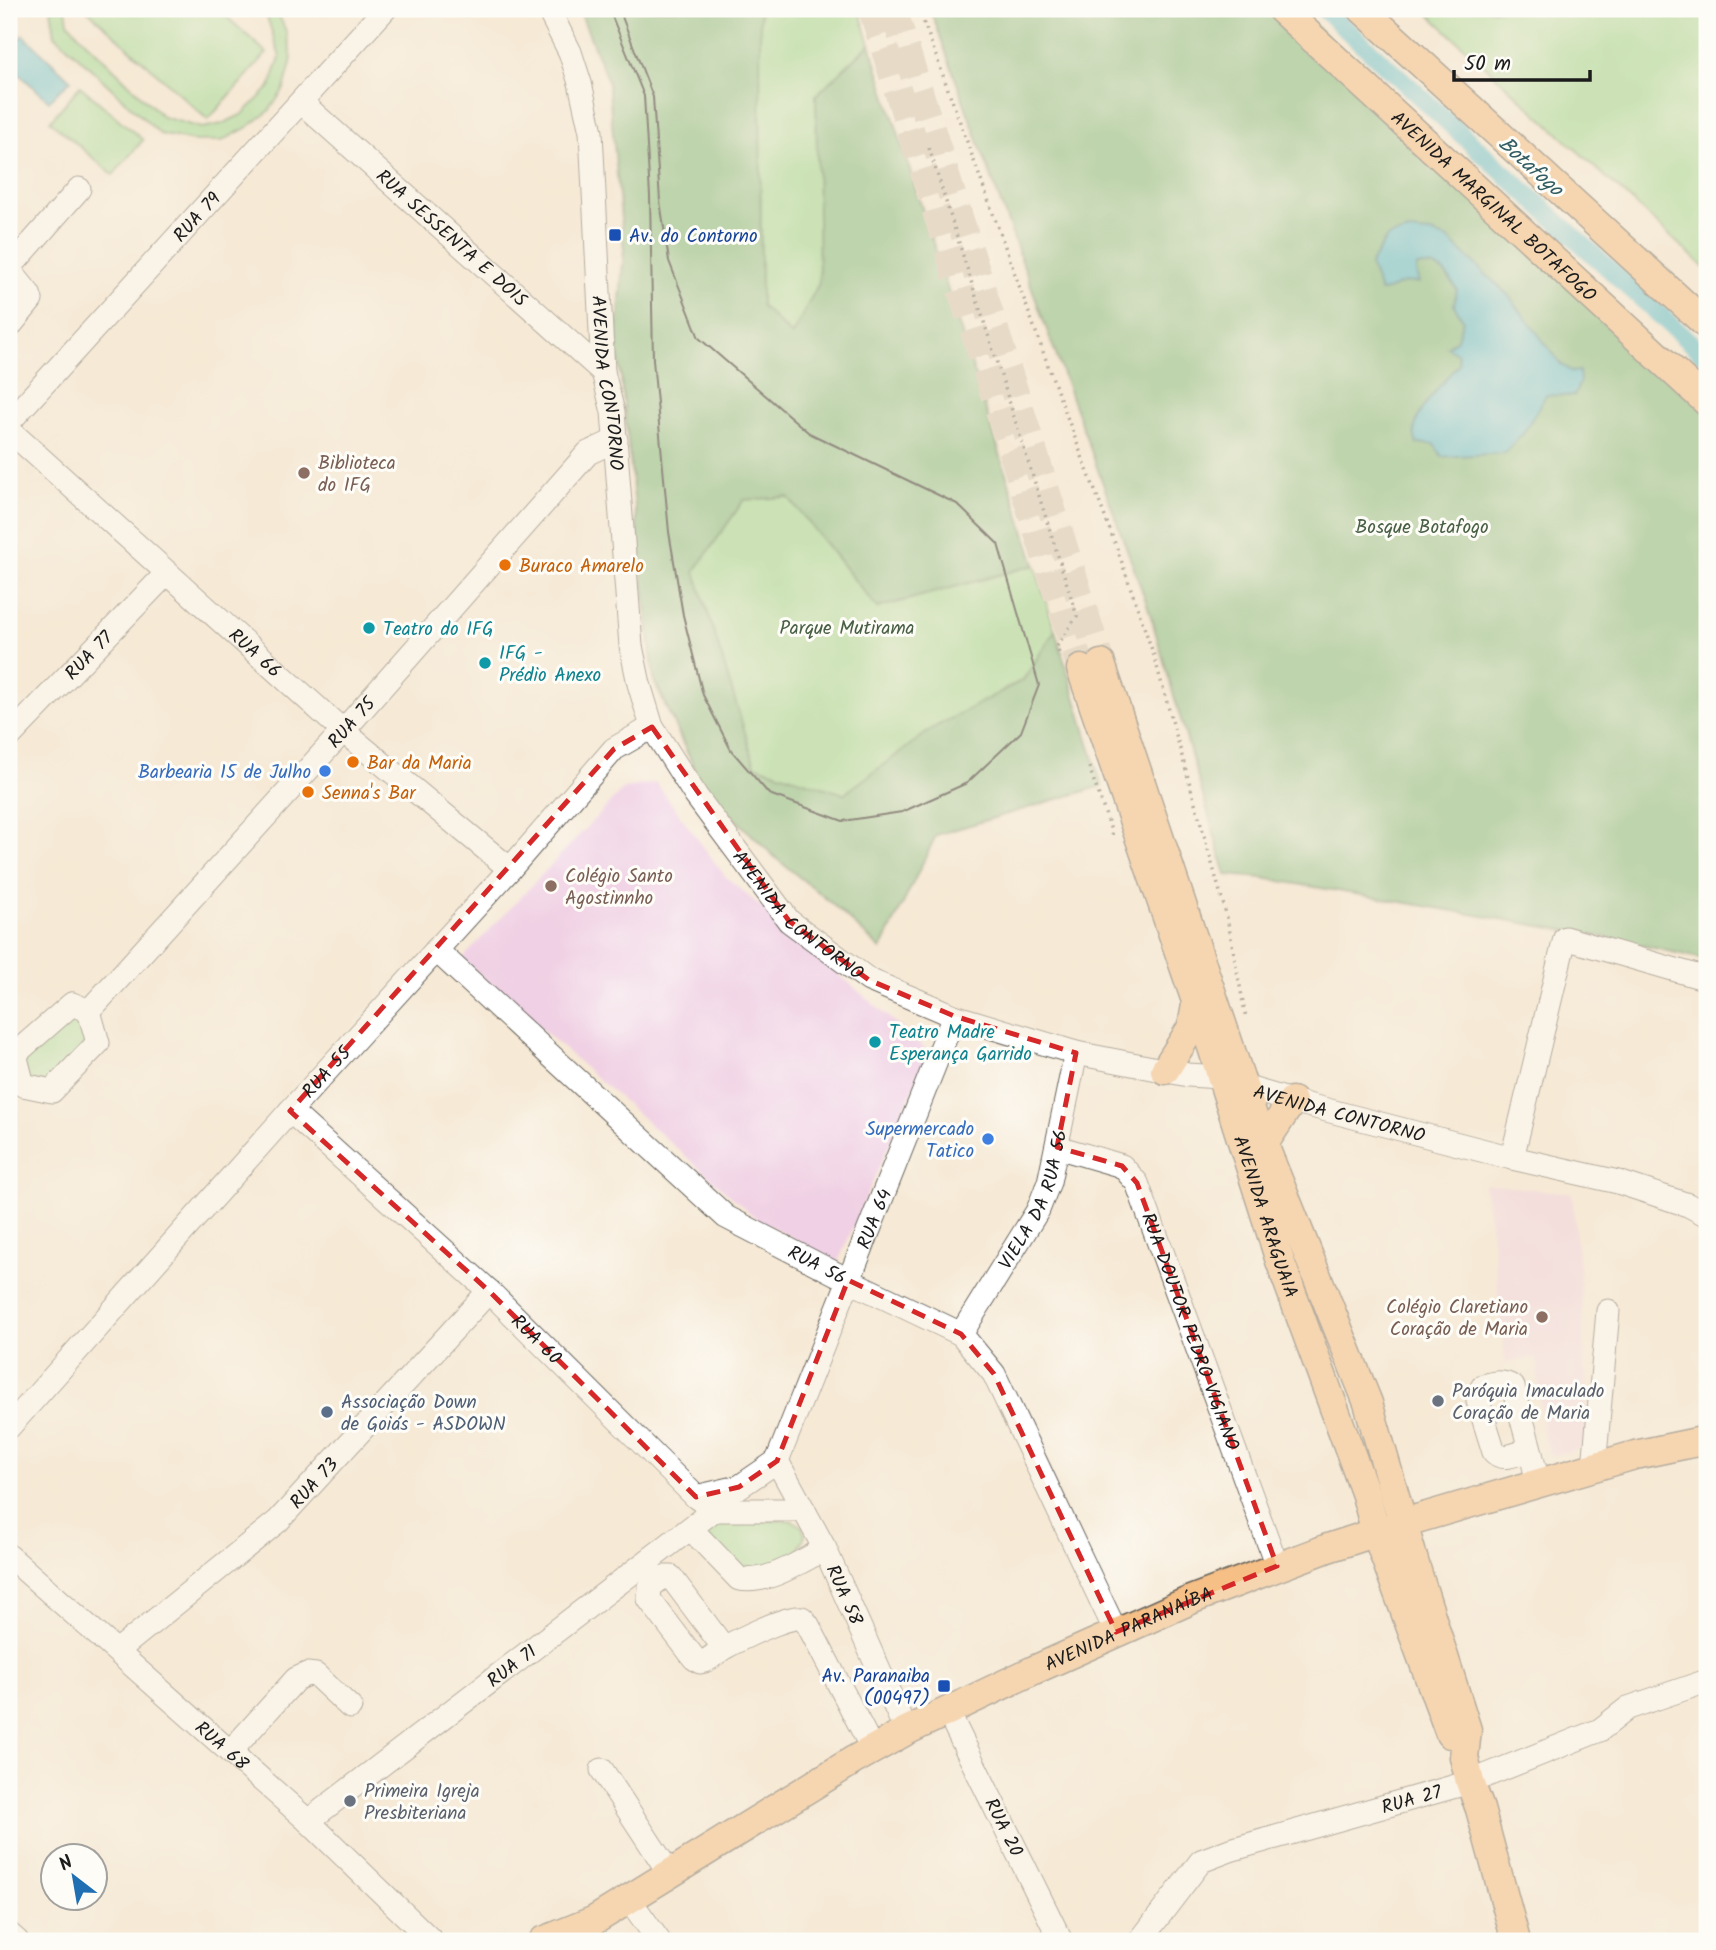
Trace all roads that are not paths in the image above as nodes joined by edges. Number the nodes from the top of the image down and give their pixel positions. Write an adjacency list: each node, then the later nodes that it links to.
1 (385, 9): 5 (street, RUA 79)
2 (548, 9): 9 (street, AVENIDA CONTORNO)
3 (1281, 9): 10 (main road, AVENIDA MARGINAL BOTAFOGO)
4 (1362, 9): 7 (main road)
5 (301, 102): 9 (street, RUA SESSENTA E DOIS); 11 (street, RUA 79)
6 (79, 189): 8 (street)
7 (1707, 325)
8 (9, 327)
9 (603, 372): 13 (street, AVENIDA CONTORNO)
10 (1707, 402)
11 (9, 422)
12 (9, 430): 14 (street, RUA 66)
13 (616, 440): 15 (street, AVENIDA CONTORNO); 16 (street, RUA 75)
14 (167, 573): 16 (street, RUA 66); 17 (street, RUA 77)
15 (652, 727): 18 (street, RUA 55); 23 (street, AVENIDA CONTORNO)
16 (343, 731): 18 (street, RUA 66); 22 (street, RUA 75)
17 (9, 737)
18 (510, 869): 19 (street, RUA 55)
19 (436, 950): 29 (street, RUA 55); 34 (street, RUA 56)
20 (1707, 979): 32 (street)
21 (1196, 1005): 25 (main road); 26 (main road, AVENIDA ARAGUAIA); 26 (main road, AVENIDA ARAGUAIA)
22 (89, 1011): 27 (street); 27 (street)
23 (954, 1016): 24 (street, AVENIDA CONTORNO); 34 (street, RUA 64)
24 (1076, 1053): 25 (street, AVENIDA CONTORNO); 31 (street, VIELA DA RUA 56)
25 (1165, 1070): 26 (street, AVENIDA CONTORNO)
26 (1232, 1082): 28 (street, AVENIDA CONTORNO); 30 (main road, AVENIDA ARAGUAIA); 48 (main road, AVENIDA ARAGUAIA)
27 (16, 1093)
28 (1292, 1101): 30 (main road); 32 (street, AVENIDA CONTORNO)
29 (290, 1111): 35 (street, RUA 60); 38 (street, RUA 55)
30 (1265, 1142): 46 (main road, AVENIDA ARAGUAIA)
31 (1057, 1147): 37 (street, VIELA DA RUA 56); 51 (street, RUA DOUTOR PEDRO VIGIANO)
32 (1512, 1158): 33 (street, AVENIDA CONTORNO)
33 (1707, 1215)
34 (848, 1280): 37 (street, RUA 56); 41 (street, RUA 64)
35 (489, 1291): 44 (street, RUA 60); 54 (street, RUA 73)
36 (1608, 1311): 42 (street)
37 (961, 1334): 52 (street, RUA 56)
38 (9, 1427)
39 (1707, 1440): 42 (main road, AVENIDA PARANAÍBA)
40 (1530, 1449): 43 (street)
41 (777, 1461): 44 (street, RUA 71); 45 (street, RUA 58)
42 (1594, 1467): 43 (main road, AVENIDA PARANAÍBA)
43 (1538, 1483): 46 (main road, AVENIDA PARANAÍBA)
44 (705, 1504): 45 (street); 47 (street, RUA 71)
45 (804, 1510): 49 (street, RUA 58)
46 (1403, 1525): 48 (main road, AVENIDA PARANAÍBA); 61 (main road, AVENIDA ARAGUAIA)
47 (691, 1529): 49 (street); 63 (street, RUA 71)
48 (1376, 1533): 51 (main road, AVENIDA PARANAÍBA); 61 (main road, AVENIDA ARAGUAIA)
49 (825, 1549): 58 (street, RUA 58)
50 (9, 1556): 54 (street, RUA 68)
51 (1277, 1566): 52 (main road, AVENIDA PARANAÍBA)
52 (1116, 1632): 57 (main road, AVENIDA PARANAÍBA)
53 (724, 1648): 59 (street)
54 (117, 1651): 60 (street, RUA 68)
55 (1707, 1681): 61 (street, RUA 27)
56 (350, 1707): 60 (street)
57 (948, 1712): 58 (main road, AVENIDA PARANAÍBA); 68 (street, RUA 20)
58 (906, 1731): 59 (main road, AVENIDA PARANAÍBA)
59 (873, 1750): 64 (main road, AVENIDA PARANAÍBA)
60 (230, 1752): 63 (street, RUA 68)
61 (1467, 1769): 74 (street, RUA 27); 75 (main road, AVENIDA ARAGUAIA)
62 (603, 1770): 64 (street)
63 (308, 1821): 70 (street, RUA 68)
64 (670, 1874): 65 (main road, AVENIDA PARANAÍBA)
65 (629, 1899): 66 (main road, AVENIDA PARANAÍBA); 73 (street)
66 (595, 1920): 71 (main road, AVENIDA PARANAÍBA); 72 (main road, AVENIDA PARANAÍBA)
67 (9, 1934): 69 (street)
68 (1058, 1940)
69 (17, 1941)
70 (432, 1941)
71 (543, 1941)
72 (576, 1941)
73 (659, 1941)
74 (1140, 1941)
75 (1516, 1941)

